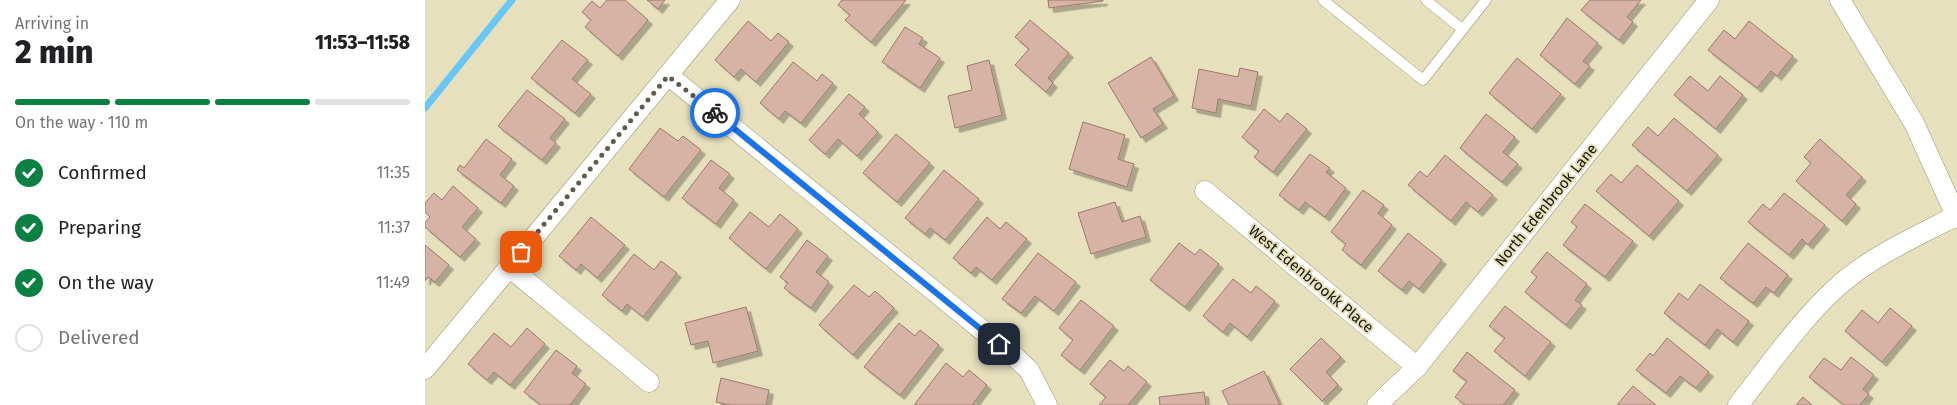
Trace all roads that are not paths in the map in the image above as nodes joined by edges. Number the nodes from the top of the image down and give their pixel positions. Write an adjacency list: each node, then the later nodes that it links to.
1 (730, 0): 8 (street)
2 (1323, 0): 7 (lane)
3 (1426, 0): 7 (lane)
4 (1486, 0): 7 (lane)
5 (1709, 0): 12 (street, North Edenbrook Lane)
6 (1839, 0): 10 (street)
7 (1462, 29)
8 (668, 76): 11 (street); 15 (street)
9 (1205, 191): 12 (street, West Edenbrookk Place)
10 (1956, 217): 17 (street)
11 (509, 267): 13 (street); 14 (street)
12 (1417, 367): 16 (street, North Edenbrook Lane)
13 (425, 370)
14 (649, 382)
15 (1047, 405)
16 (1377, 405)
17 (1738, 405)

